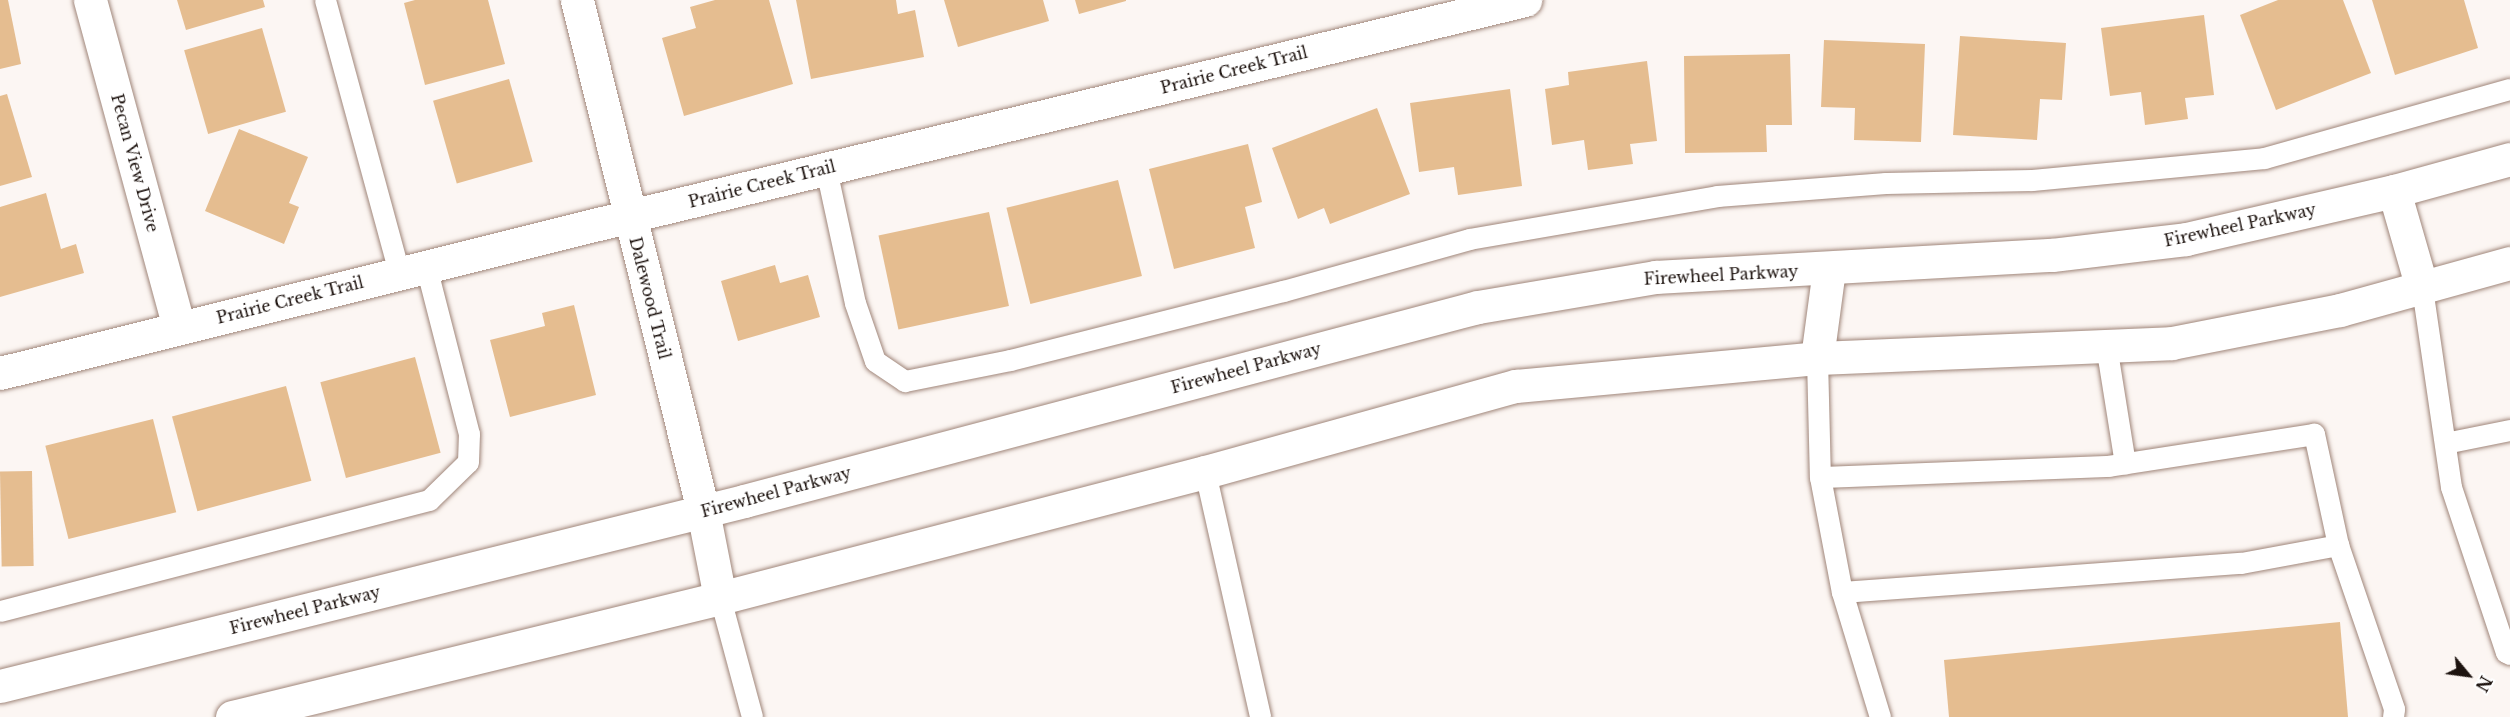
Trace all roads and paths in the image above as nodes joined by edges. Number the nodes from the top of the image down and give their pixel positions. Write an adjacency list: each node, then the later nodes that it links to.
1 (90, 0): 14 (main road, Pecan View Drive)
2 (325, 0): 11 (lane)
3 (577, 0): 9 (main road, Dalewood Trail)
4 (1525, 0): 7 (main road, Prairie Creek Trail)
5 (2510, 89): 7 (lane)
6 (2510, 159): 8 (main road, Firewheel Parkway)
7 (826, 168): 9 (main road, Prairie Creek Trail)
8 (2394, 191): 12 (main road, Firewheel Parkway); 13 (main road)
9 (630, 216): 11 (main road, Prairie Creek Trail); 23 (main road, Dalewood Trail)
10 (2510, 263): 13 (main road)
11 (412, 269): 14 (main road, Prairie Creek Trail); 27 (lane)
12 (1829, 269): 16 (main road); 23 (main road, Firewheel Parkway)
13 (2422, 288): 15 (main road); 19 (lane)
14 (179, 327): 17 (main road, Prairie Creek Trail)
15 (2106, 345): 16 (main road); 20 (lane)
16 (1817, 358): 21 (main road); 22 (lane)
17 (0, 373)
18 (2510, 430): 19 (lane)
19 (2445, 443): 28 (lane)
20 (2125, 463): 22 (lane); 24 (lane)
21 (1205, 472): 26 (main road); 32 (lane)
22 (1820, 477): 25 (lane)
23 (703, 511): 26 (main road, Dalewood Trail); 29 (main road, Firewheel Parkway)
24 (2338, 545): 25 (lane); 34 (lane)
25 (1842, 592): 33 (lane)
26 (720, 598): 30 (main road); 31 (lane)
27 (0, 611)
28 (2510, 654)
29 (0, 686)
30 (232, 717)
31 (752, 717)
32 (1260, 717)
33 (1880, 717)
34 (2393, 717)

